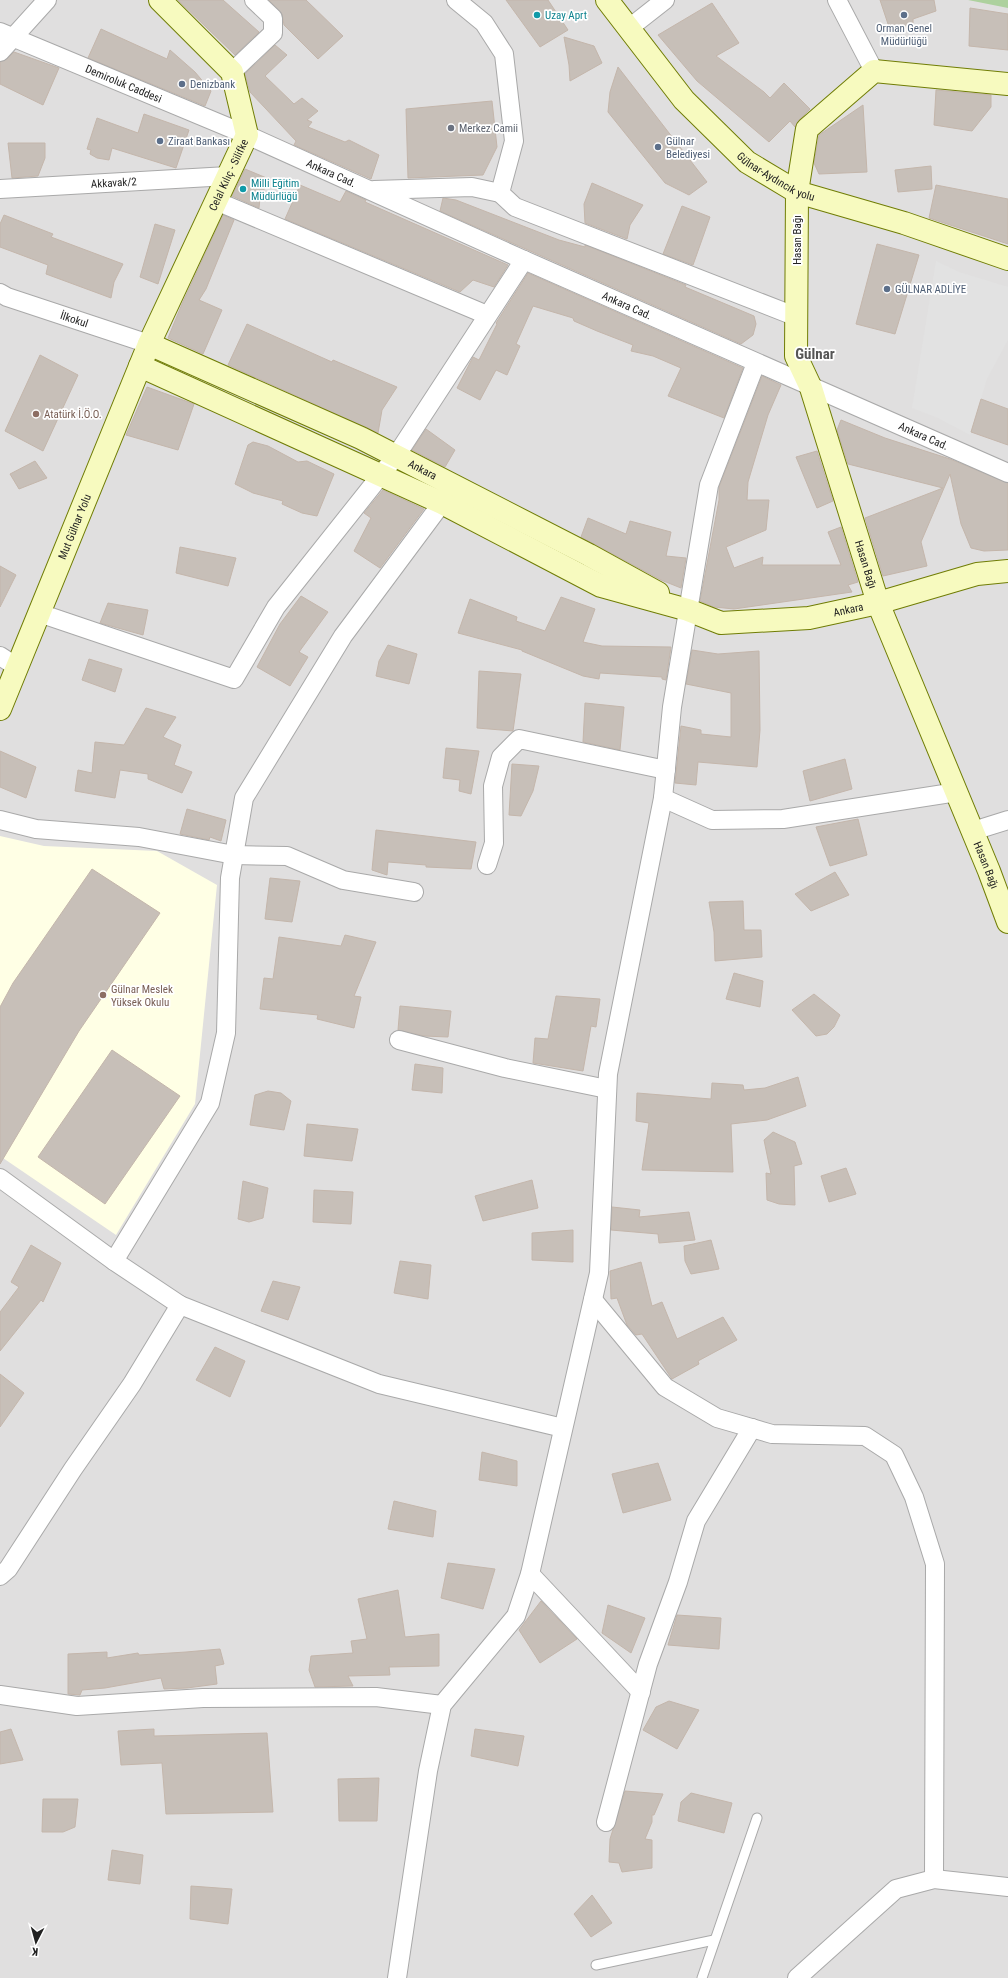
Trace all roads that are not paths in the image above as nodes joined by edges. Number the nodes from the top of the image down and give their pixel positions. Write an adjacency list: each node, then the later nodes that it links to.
1 (47, 0): 9 (street)
2 (160, 0): 12 (main road)
3 (254, 0): 12 (street)
4 (456, 0): 19 (street)
5 (607, 0): 8 (main road, Gülnar-Aydıncık yolu)
6 (665, 0): 8 (street)
7 (837, 0): 11 (street)
8 (628, 29): 18 (main road, Gülnar-Aydıncık yolu)
9 (7, 35): 10 (street); 14 (street, Demiroluk Caddesi)
10 (0, 52)
11 (874, 71): 13 (main road); 18 (main road, Hasan Bağı)
12 (232, 72): 14 (main road, Celal Kılıç - Silifke)
13 (1008, 84)
14 (247, 135): 15 (main road, Celal Kılıç - Silifke); 17 (street, Ankara Cad.)
15 (228, 176): 16 (street, Akkavak/2); 20 (main road, Celal Kılıç - Silifke)
16 (0, 189)
17 (369, 190): 19 (street); 22 (street, Ankara Cad.)
18 (797, 192): 21 (main road, Gülnar-Aydıncık yolu); 25 (main road, Hasan Bağı)
19 (500, 193): 25 (street)
20 (216, 201): 24 (street); 26 (main road, Celal Kılıç - Silifke)
21 (1008, 259)
22 (524, 260): 24 (street); 27 (street, Ankara Cad.)
23 (0, 293): 26 (street, İlkokul)
24 (487, 315): 30 (street)
25 (797, 317): 29 (main road, Hasan Bağı)
26 (149, 344): 28 (main road, Mut Gülnar Yolu); 30 (main road, Ankara)
27 (756, 363): 29 (street, Ankara Cad.); 37 (street)
28 (140, 366): 32 (main road, Ankara); 38 (main road, Mut Gülnar Yolu)
29 (811, 388): 31 (street, Ankara Cad.); 36 (main road, Hasan Bağı)
30 (396, 456): 32 (street); 33 (main road, Ankara)
31 (1008, 473)
32 (380, 475): 34 (main road, Ankara); 38 (street)
33 (461, 489): 34 (street); 37 (main road, Ankara)
34 (442, 504): 37 (main road, Ankara); 47 (street)
35 (1008, 571): 36 (main road, Ankara)
36 (878, 603): 37 (main road, Ankara); 42 (main road, Hasan Bağı)
37 (688, 610): 41 (street)
38 (39, 614): 39 (main road, Mut Gülnar Yolu)
39 (9, 661): 40 (main road, Mut Gülnar Yolu)
40 (0, 708)
41 (666, 770): 43 (street); 48 (street)
42 (956, 792): 43 (street); 46 (main road, Hasan Bağı)
43 (663, 798): 52 (street)
44 (0, 820): 47 (street)
45 (1008, 820): 46 (street)
46 (973, 831): 50 (main road, Hasan Bağı)
47 (234, 855): 49 (street); 54 (street)
48 (487, 864)
49 (414, 892)
50 (1008, 922)
51 (399, 1040): 52 (street)
52 (607, 1089): 55 (street)
53 (0, 1178): 54 (street)
54 (114, 1261): 56 (street)
55 (593, 1300): 57 (street); 58 (street)
56 (180, 1305): 57 (street); 60 (street)
57 (563, 1428): 59 (street)
58 (752, 1428): 61 (street); 66 (street)
59 (530, 1574): 61 (street); 63 (street)
60 (0, 1576)
61 (641, 1692): 65 (street)
62 (0, 1695): 63 (street)
63 (442, 1705): 70 (street)
64 (757, 1818): 68 (lane)
65 (606, 1822)
66 (934, 1879): 67 (street); 72 (street)
67 (1008, 1887)
68 (714, 1940): 69 (lane); 71 (lane)
69 (596, 1965)
70 (397, 1978)
71 (702, 1978)
72 (797, 1978)

